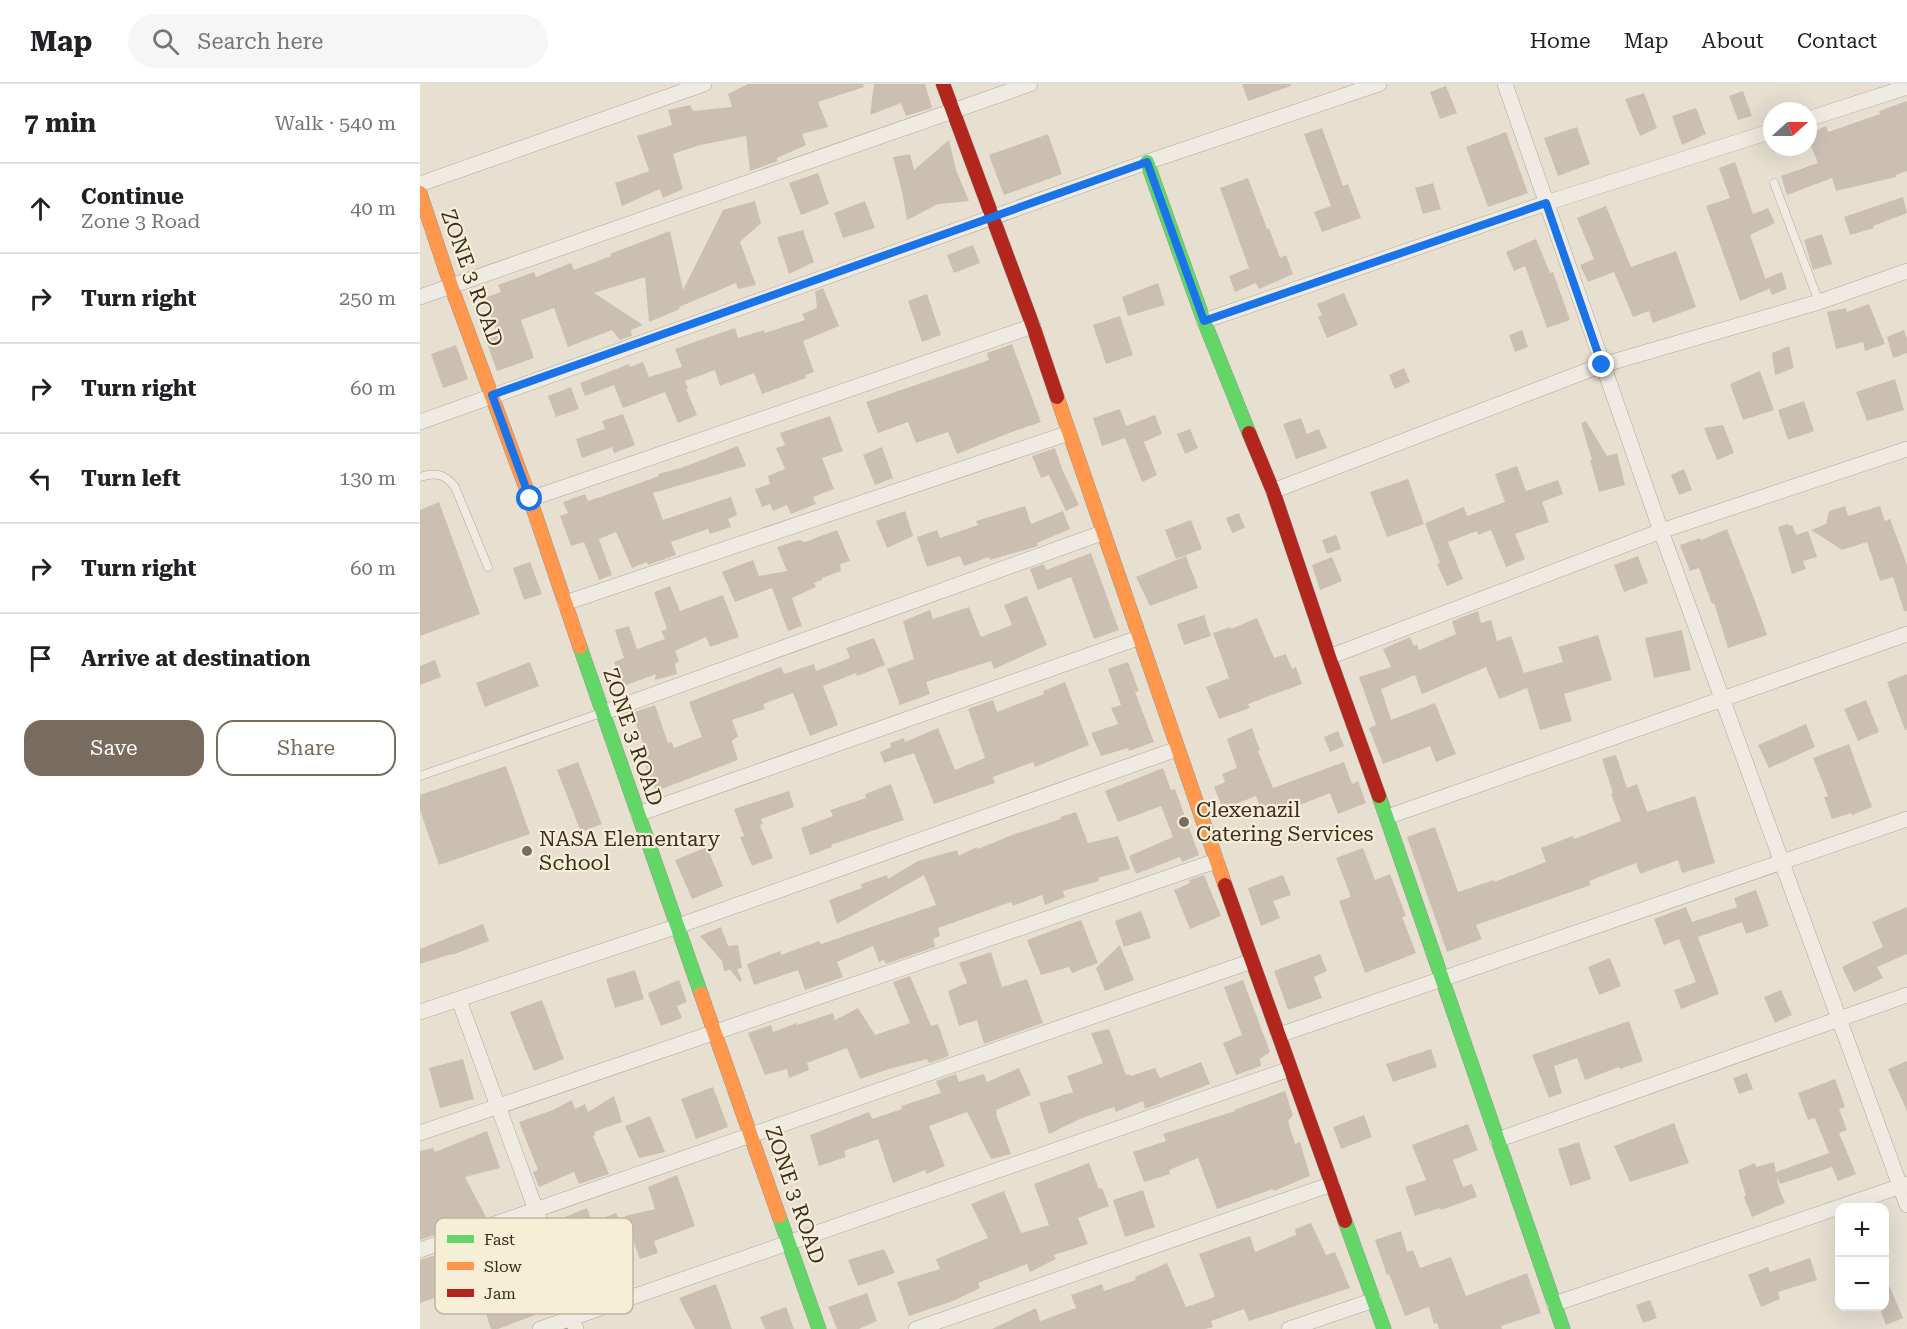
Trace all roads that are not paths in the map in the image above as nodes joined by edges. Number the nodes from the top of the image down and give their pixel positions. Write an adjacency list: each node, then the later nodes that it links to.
1 (704, 84): 12 (street)
2 (944, 84): 7 (street)
3 (1030, 84): 7 (street)
4 (1379, 84): 10 (street)
5 (1504, 84): 14 (street)
6 (1907, 87): 8 (street)
7 (953, 111): 15 (street); 17 (street)
8 (1817, 116)
9 (1763, 134): 14 (street)
10 (1147, 162): 15 (street); 20 (street)
11 (1774, 183): 19 (lane)
12 (420, 184)
13 (420, 193): 17 (street, ZONE 3 ROAD)
14 (1546, 203): 20 (street); 22 (street)
15 (992, 218): 21 (street); 23 (street)
16 (1907, 271): 19 (street)
17 (450, 286): 18 (street); 23 (street, ZONE 3 ROAD)
18 (420, 297)
19 (1819, 302): 22 (street)
20 (1204, 321): 28 (street)
21 (1033, 326): 25 (street); 29 (street)
22 (1602, 365): 28 (street); 30 (street)
23 (492, 395): 24 (street); 29 (street, ZONE 3 ROAD)
24 (420, 422)
25 (1069, 433): 31 (street); 33 (street)
26 (1907, 449): 30 (street)
27 (420, 477): 32 (lane)
28 (1273, 491): 36 (street)
29 (530, 499): 33 (street, ZONE 3 ROAD)
30 (1661, 531): 36 (street); 37 (street)
31 (1102, 533): 35 (street); 38 (street)
32 (488, 567)
33 (565, 603): 38 (street, ZONE 3 ROAD)
34 (1907, 634): 37 (street)
35 (1138, 638): 39 (street); 41 (street)
36 (1329, 657): 42 (street)
37 (1722, 699): 42 (street); 45 (street)
38 (602, 712): 40 (lane); 41 (street, ZONE 3 ROAD)
39 (1177, 749): 44 (street); 46 (street)
40 (420, 776)
41 (638, 814): 46 (street, ZONE 3 ROAD)
42 (1388, 817): 48 (street)
43 (1907, 819): 45 (street)
44 (1216, 861): 47 (street); 53 (street)
45 (1783, 863): 48 (street); 52 (street)
46 (678, 926): 50 (street); 53 (street, ZONE 3 ROAD)
47 (1252, 961): 54 (street); 58 (street)
48 (1441, 978): 54 (street); 59 (street)
49 (1907, 995): 52 (street)
50 (459, 1000): 51 (street); 56 (street)
51 (420, 1012)
52 (1840, 1017): 59 (street); 61 (street)
53 (716, 1032): 56 (street); 58 (street, ZONE 3 ROAD)
54 (1279, 1035): 55 (street)
55 (1290, 1068): 60 (street); 66 (street)
56 (497, 1107): 57 (street); 63 (street)
57 (420, 1133)
58 (751, 1135): 63 (street); 66 (street, ZONE 3 ROAD)
59 (1497, 1140): 71 (street)
60 (1332, 1184): 69 (street); 76 (street)
61 (1903, 1185): 62 (street); 71 (street)
62 (1907, 1205)
63 (536, 1210): 64 (street); 65 (street)
64 (513, 1218)
65 (539, 1218)
66 (790, 1242): 70 (street); 75 (street, ZONE 3 ROAD)
67 (435, 1245): 68 (street)
68 (420, 1250)
69 (1374, 1300): 77 (street); 78 (street)
70 (633, 1302)
71 (1554, 1304): 79 (street)
72 (600, 1314): 73 (street)
73 (574, 1324): 74 (street)
74 (540, 1329)
75 (819, 1329)
76 (916, 1329)
77 (1289, 1329)
78 (1384, 1329)
79 (1563, 1329)

